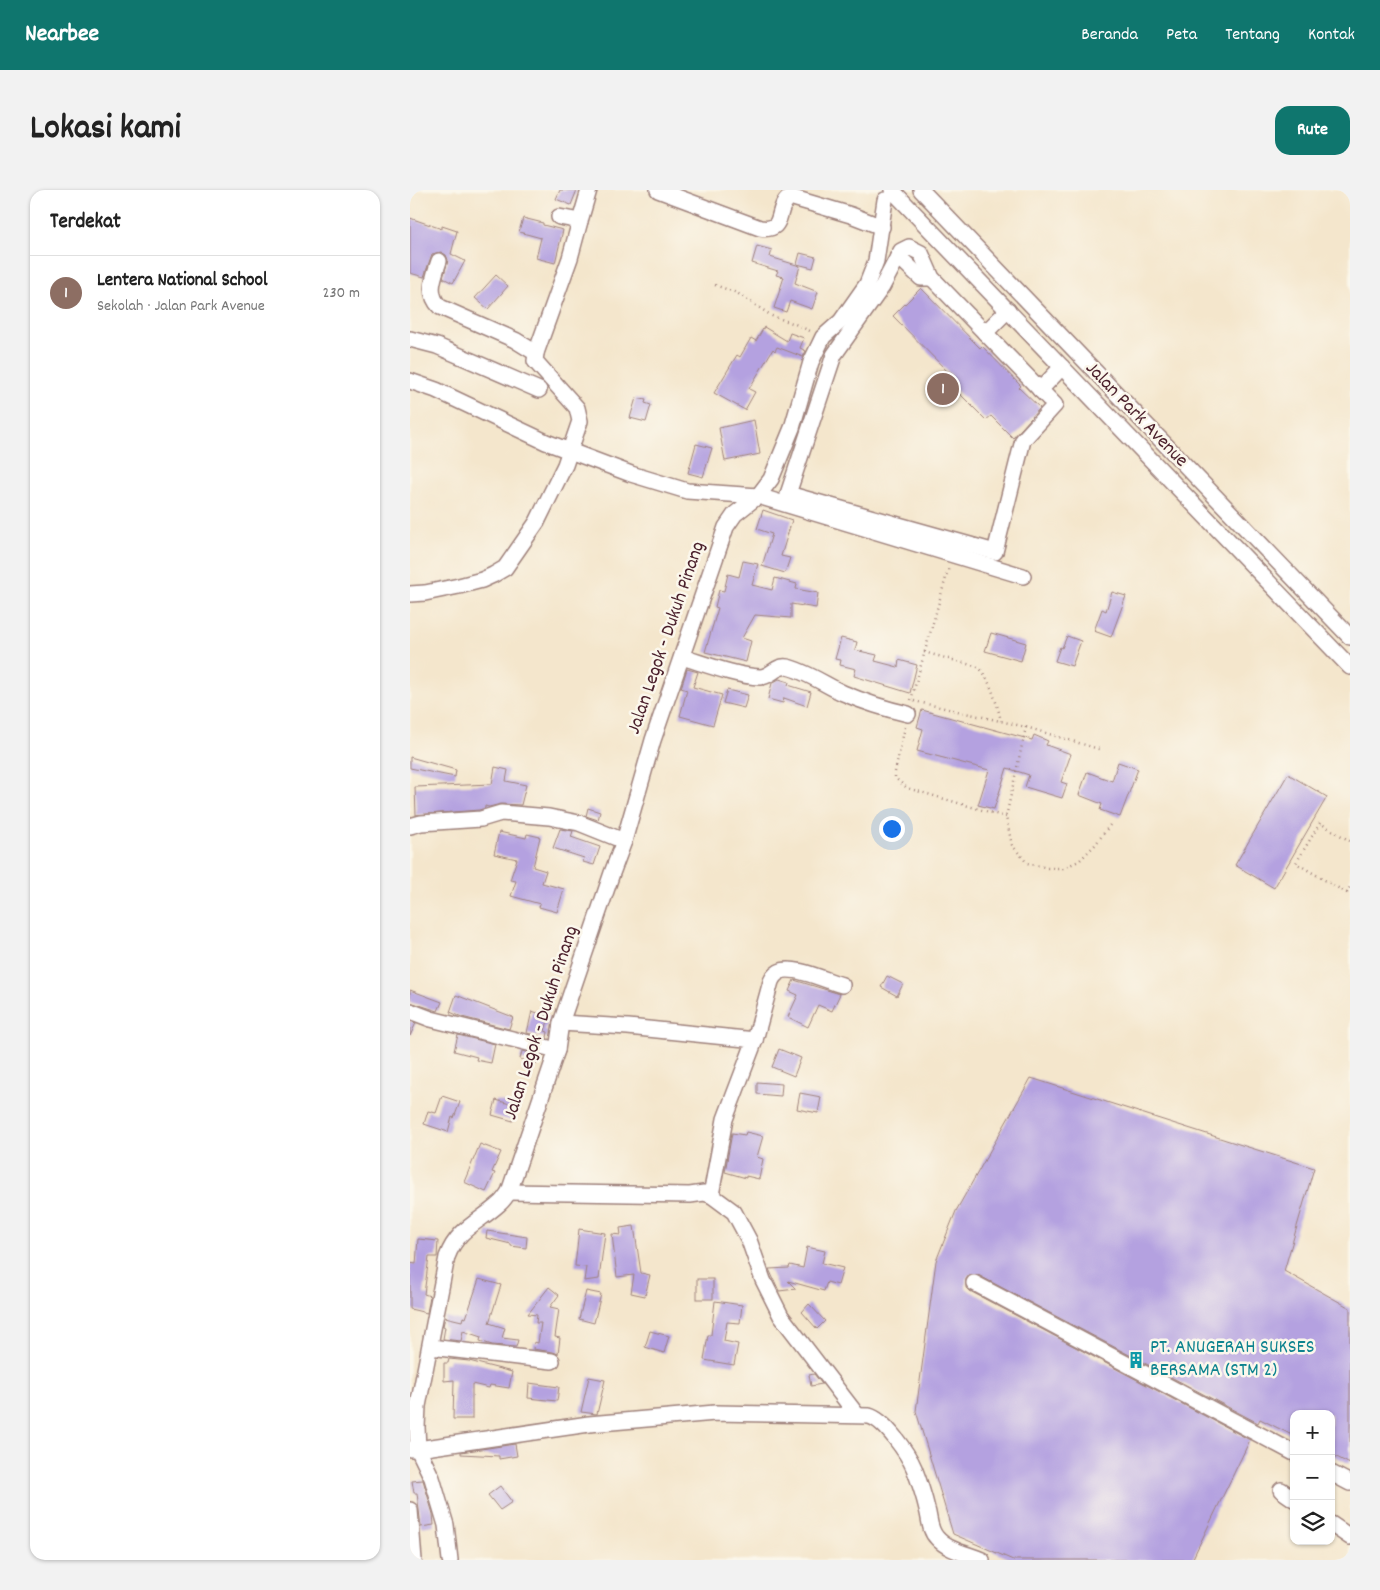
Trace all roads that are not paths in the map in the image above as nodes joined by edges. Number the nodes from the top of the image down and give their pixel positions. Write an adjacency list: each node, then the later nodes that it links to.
1 (589, 190): 6 (street)
2 (658, 190): 7 (street)
3 (921, 190): 21 (street, Jalan Park Avenue)
4 (889, 195): 7 (street); 9 (street, Jalan Park Avenue)
5 (559, 217): 6 (street)
6 (580, 221): 12 (street)
7 (882, 227): 18 (street, Jalan Legok - Dukuh Pinang)
8 (439, 261): 12 (street)
9 (1008, 310): 10 (street); 13 (street, Jalan Park Avenue)
10 (985, 333): 16 (street); 16 (street)
11 (410, 339): 15 (street)
12 (536, 353): 17 (street)
13 (1062, 367): 16 (street); 23 (street, Jalan Park Avenue)
14 (410, 381): 17 (street)
15 (538, 390)
16 (1040, 390)
17 (570, 451): 18 (street); 20 (street)
18 (758, 496): 19 (street); 22 (street, Jalan Legok - Dukuh Pinang)
19 (1024, 576)
20 (410, 594)
21 (1350, 637)
22 (682, 657): 24 (street); 26 (street, Jalan Legok - Dukuh Pinang)
23 (1350, 667)
24 (910, 707)
25 (410, 826): 26 (street)
26 (624, 841): 29 (street, Jalan Legok - Dukuh Pinang)
27 (842, 985): 30 (street)
28 (410, 1010): 31 (street)
29 (561, 1023): 30 (street); 31 (street, Jalan Legok - Dukuh Pinang)
30 (755, 1040): 33 (street)
31 (557, 1050): 32 (street, Jalan Legok - Dukuh Pinang)
32 (509, 1192): 33 (street); 35 (street, Jalan Legok - Dukuh Pinang)
33 (711, 1195): 37 (street)
34 (974, 1283): 39 (street)
35 (430, 1348): 36 (street); 38 (street, Jalan Legok - Dukuh Pinang)
36 (552, 1361)
37 (857, 1415): 38 (street); 49 (street)
38 (414, 1449): 48 (street, Jalan Legok - Dukuh Pinang)
39 (1290, 1451)
40 (1335, 1475): 41 (street)
41 (1350, 1482)
42 (1281, 1490): 43 (street)
43 (1290, 1496)
44 (410, 1518): 47 (street)
45 (1335, 1527): 46 (street)
46 (1350, 1536)
47 (414, 1560)
48 (450, 1560)
49 (982, 1560)

